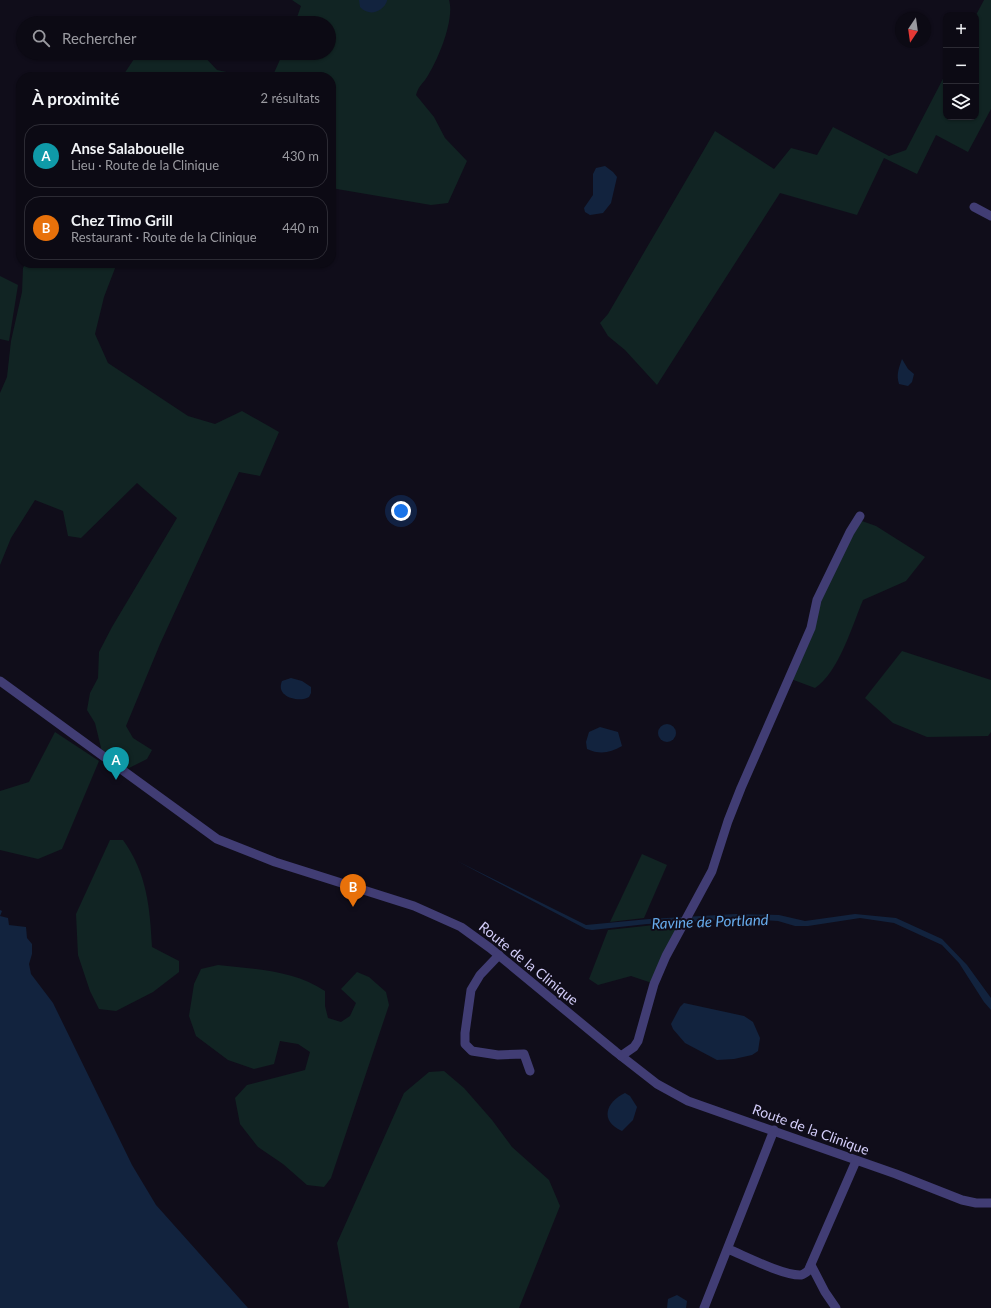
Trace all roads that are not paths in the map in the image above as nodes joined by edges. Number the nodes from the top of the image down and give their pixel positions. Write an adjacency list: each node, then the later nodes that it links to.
1 (974, 208): 2 (street)
2 (991, 216)
3 (860, 516): 6 (street)
4 (0, 681): 5 (street, Route de la Clinique)
5 (499, 955): 6 (street, Route de la Clinique); 7 (street)
6 (621, 1056): 8 (street, Route de la Clinique)
7 (530, 1071)
8 (774, 1130): 9 (street, Route de la Clinique); 11 (street)
9 (856, 1161): 10 (street, Route de la Clinique); 12 (street)
10 (991, 1203)
11 (728, 1249): 12 (street); 13 (street)
12 (811, 1265): 14 (street)
13 (704, 1308)
14 (836, 1308)

